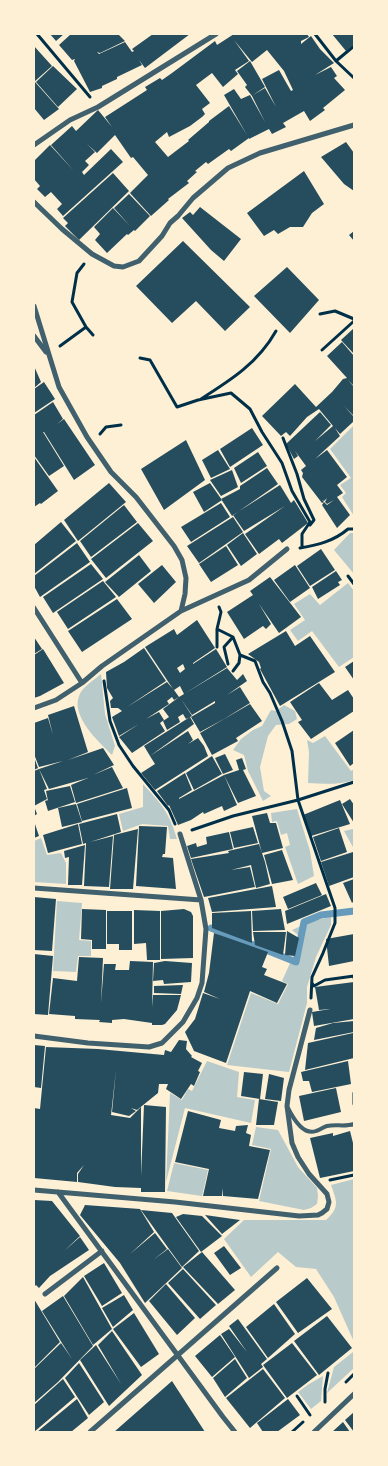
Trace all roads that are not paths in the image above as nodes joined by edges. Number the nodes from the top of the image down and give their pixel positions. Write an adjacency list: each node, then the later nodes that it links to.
1 (216, 34): 3 (street)
2 (354, 125): 4 (street)
3 (34, 145)
4 (34, 202)
5 (34, 306): 7 (street)
6 (34, 336): 7 (street)
7 (48, 354): 10 (street)
8 (287, 549): 10 (street)
9 (34, 608): 11 (street)
10 (181, 610): 11 (street)
11 (82, 683): 12 (street)
12 (34, 708)
13 (180, 834): 15 (street)
14 (34, 888): 15 (street)
15 (201, 900): 17 (street)
16 (310, 1010): 18 (street)
17 (34, 1036)
18 (287, 1106): 19 (lane); 21 (street)
19 (354, 1124)
20 (34, 1190): 21 (street)
21 (58, 1192): 22 (street)
22 (102, 1251): 24 (street); 25 (street)
23 (277, 1268): 25 (street)
24 (45, 1294)
25 (178, 1356): 27 (street); 28 (street)
26 (354, 1394): 29 (street)
27 (90, 1432)
28 (235, 1432)
29 (314, 1432)

